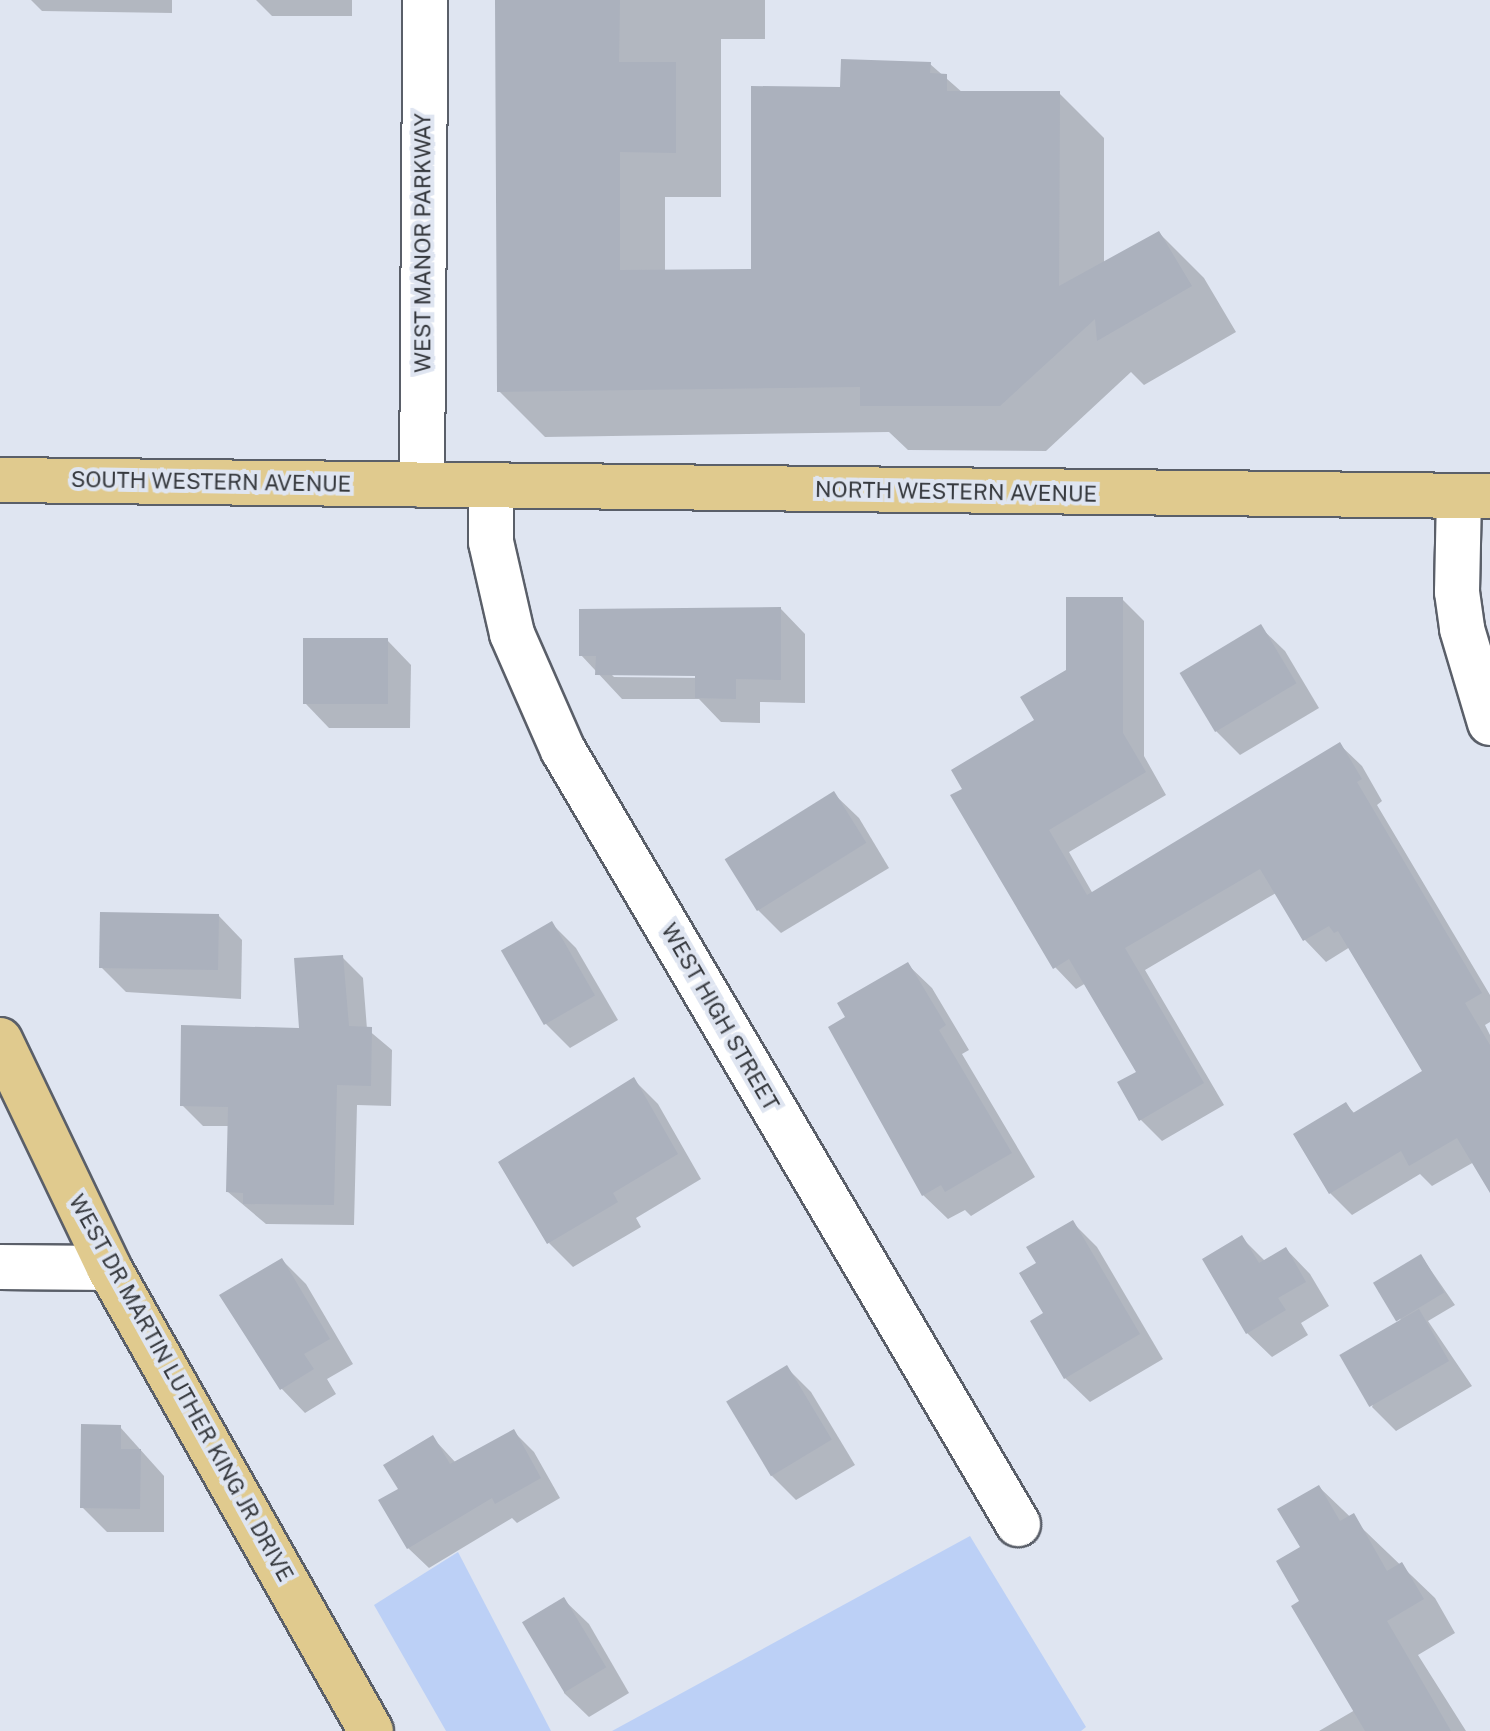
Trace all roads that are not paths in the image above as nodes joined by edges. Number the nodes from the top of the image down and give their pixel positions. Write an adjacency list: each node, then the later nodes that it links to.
1 (425, 0): 3 (street, WEST MANOR PARKWAY)
2 (0, 480): 3 (main road, SOUTH WESTERN AVENUE)
3 (422, 485): 4 (main road, NORTH WESTERN AVENUE)
4 (491, 486): 5 (main road, NORTH WESTERN AVENUE); 10 (street, WEST HIGH STREET)
5 (1475, 496): 6 (street)
6 (1490, 723)
7 (0, 1040): 9 (main road, WEST DR MARTIN LUTHER KING JR DRIVE)
8 (0, 1267): 9 (street)
9 (109, 1268): 11 (main road, WEST DR MARTIN LUTHER KING JR DRIVE)
10 (1018, 1524)
11 (371, 1731)

